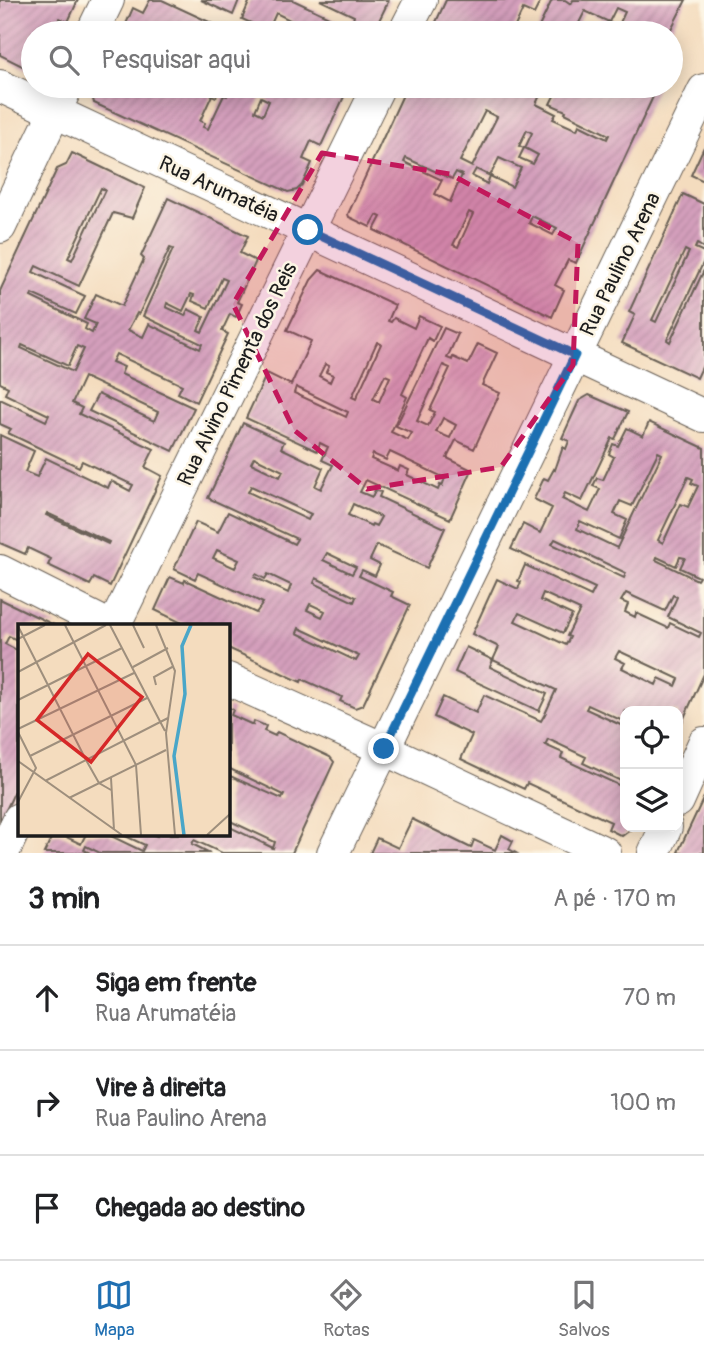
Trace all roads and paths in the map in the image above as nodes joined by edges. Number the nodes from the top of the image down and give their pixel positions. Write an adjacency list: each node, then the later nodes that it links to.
1 (108, 0): 3 (street)
2 (421, 0): 4 (street)
3 (98, 21)
4 (410, 21)
5 (0, 86): 6 (street, Rua Arumatéia)
6 (21, 90)
7 (704, 90): 12 (street, Rua Paulino Arena)
8 (373, 98): 11 (street, Rua Alvino Pimenta dos Reis)
9 (61, 99): 10 (street); 11 (street, Rua Arumatéia)
10 (0, 227)
11 (308, 230): 12 (street, Rua Arumatéia); 16 (street, Rua Alvino Pimenta dos Reis)
12 (575, 355): 13 (street, Rua Arumatéia); 19 (street, Rua Paulino Arena)
13 (704, 416)
14 (0, 571): 15 (street)
15 (107, 624)
16 (114, 624)
17 (229, 679): 19 (street)
18 (704, 743): 20 (street)
19 (384, 749): 24 (street, Rua Paulino Arena); 25 (street)
20 (683, 790)
21 (18, 821): 23 (street)
22 (664, 832): 26 (street)
23 (3, 853)
24 (333, 853)
25 (605, 853)
26 (654, 853)

